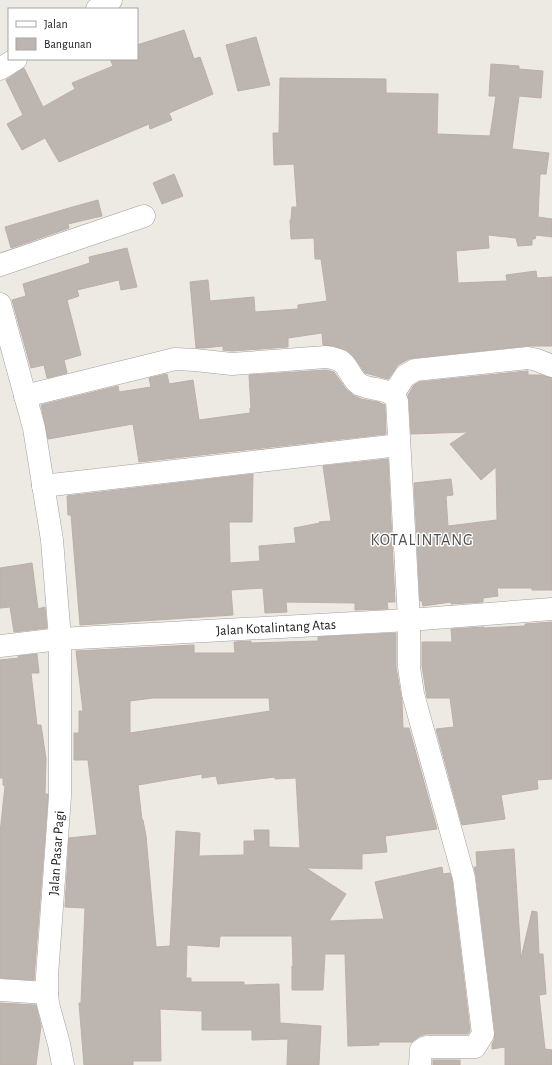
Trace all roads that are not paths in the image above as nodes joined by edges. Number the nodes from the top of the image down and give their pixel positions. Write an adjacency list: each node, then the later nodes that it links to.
1 (111, 0): 2 (street)
2 (99, 8)
3 (14, 60): 4 (street)
4 (0, 69)
5 (144, 216): 6 (street)
6 (0, 265)
7 (0, 304): 10 (street, Jalan Pasar Pagi)
8 (552, 366): 9 (street)
9 (393, 394): 10 (street); 11 (street)
10 (25, 396): 12 (street, Jalan Pasar Pagi)
11 (399, 445): 12 (street); 14 (street)
12 (43, 486): 15 (street, Jalan Pasar Pagi)
13 (552, 609): 14 (street, Jalan Kotalintang Atas)
14 (409, 620): 15 (street, Jalan Kotalintang Atas); 20 (street)
15 (60, 639): 16 (street, Jalan Kotalintang Atas); 18 (street, Jalan Pasar Pagi)
16 (0, 646)
17 (0, 990): 18 (street)
18 (47, 993): 19 (street, Jalan Pasar Pagi)
19 (63, 1065)
20 (420, 1065)

